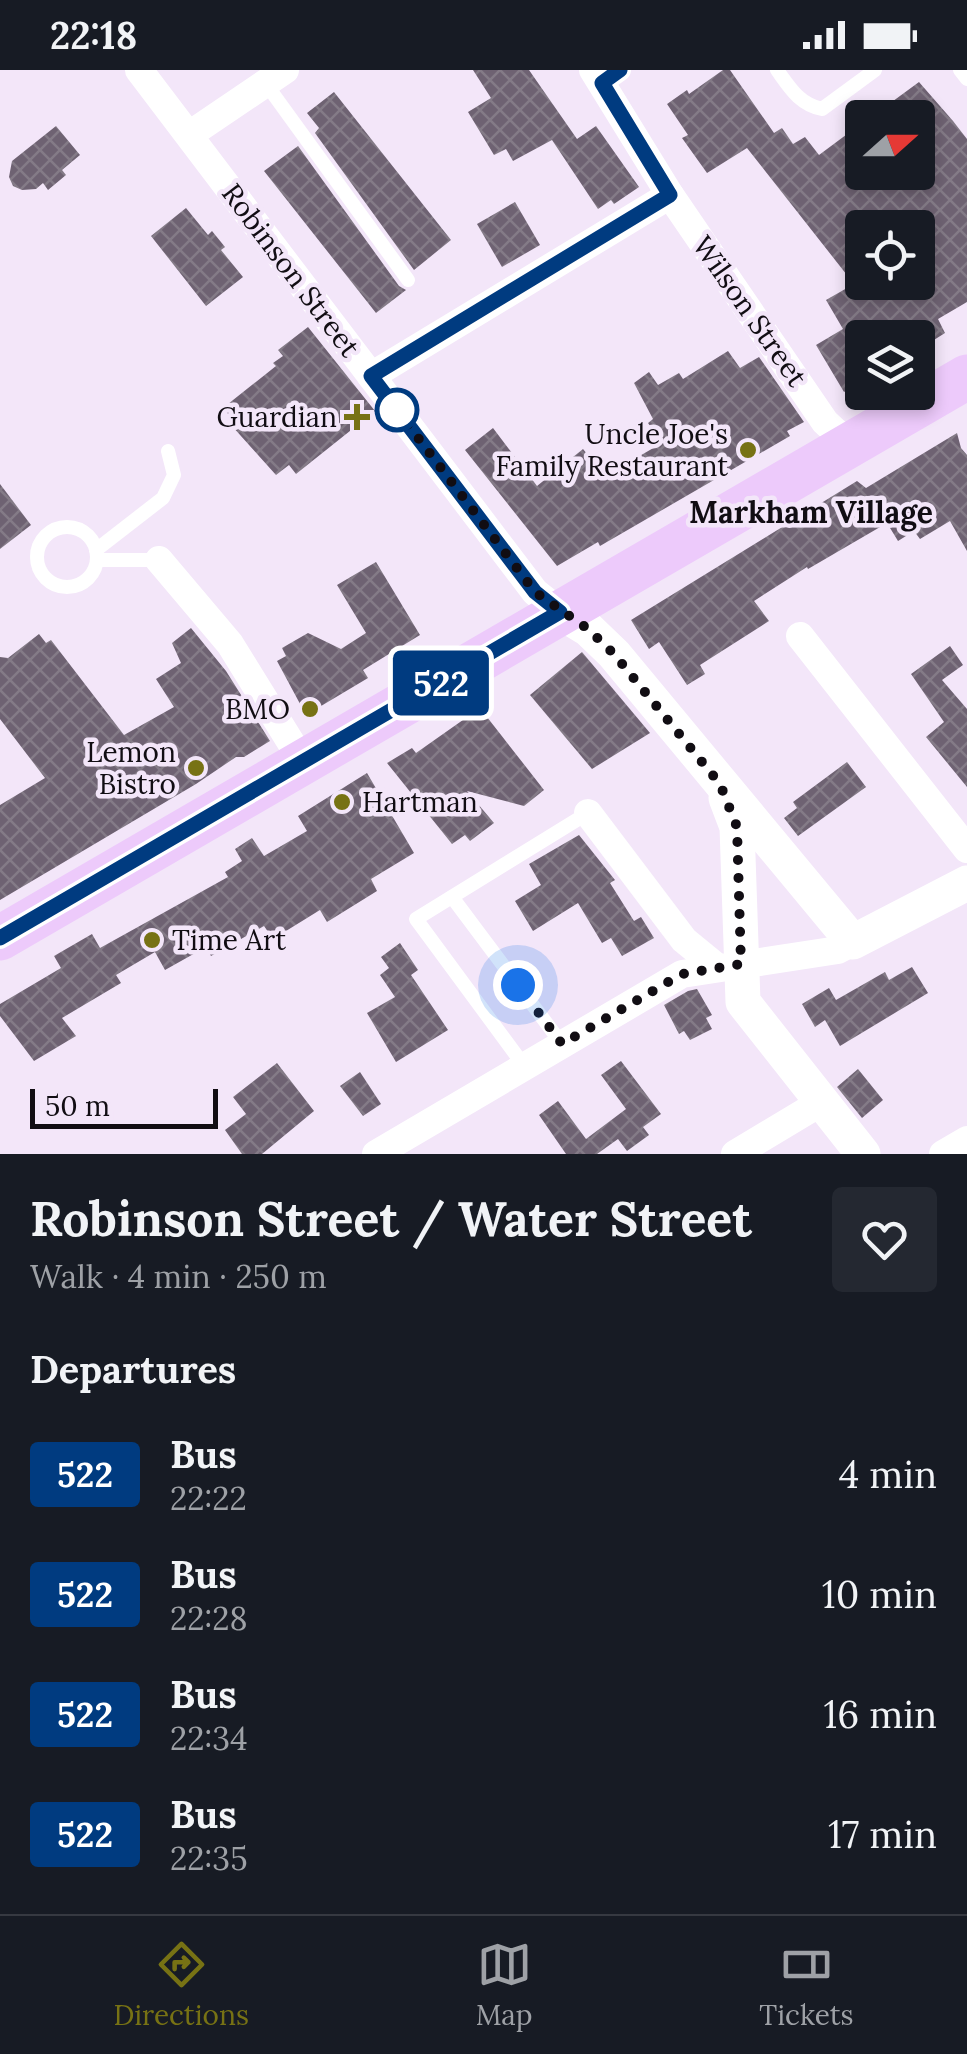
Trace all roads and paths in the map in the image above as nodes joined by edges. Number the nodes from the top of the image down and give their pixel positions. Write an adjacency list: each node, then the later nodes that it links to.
1 (139, 70): 8 (street, Robinson Street)
2 (777, 70): 3 (lane)
3 (875, 70)
4 (960, 70): 7 (lane)
5 (605, 74): 9 (street, Wilson Street)
6 (276, 77): 8 (street); 10 (lane)
7 (967, 80)
8 (189, 135): 11 (street, Robinson Street)
9 (670, 195): 11 (street); 13 (street, Wilson Street)
10 (408, 280)
11 (371, 376): 17 (street, Robinson Street)
12 (967, 376): 13 (main road)
13 (850, 446): 17 (main road)
14 (168, 450): 15 (lane)
15 (97, 555): 15 (lane); 16 (lane)
16 (159, 560): 19 (street)
17 (560, 612): 19 (main road); 20 (street, Robinson Street)
18 (800, 636): 22 (street)
19 (304, 762): 25 (main road)
20 (720, 784): 26 (street, Robinson Street); 27 (street, Robinson Street)
21 (588, 813): 24 (lane); 27 (street)
22 (967, 848)
23 (967, 883): 26 (street)
24 (452, 897): 28 (lane); 29 (lane)
25 (0, 938)
26 (854, 942): 27 (street)
27 (729, 965): 28 (street); 30 (street, Robinson Street)
28 (562, 1044): 29 (street)
29 (525, 1067): 32 (street)
30 (820, 1103): 33 (street); 34 (street, Robinson Street)
31 (967, 1140): 35 (street)
32 (376, 1154)
33 (735, 1154)
34 (863, 1154)
35 (943, 1154)

